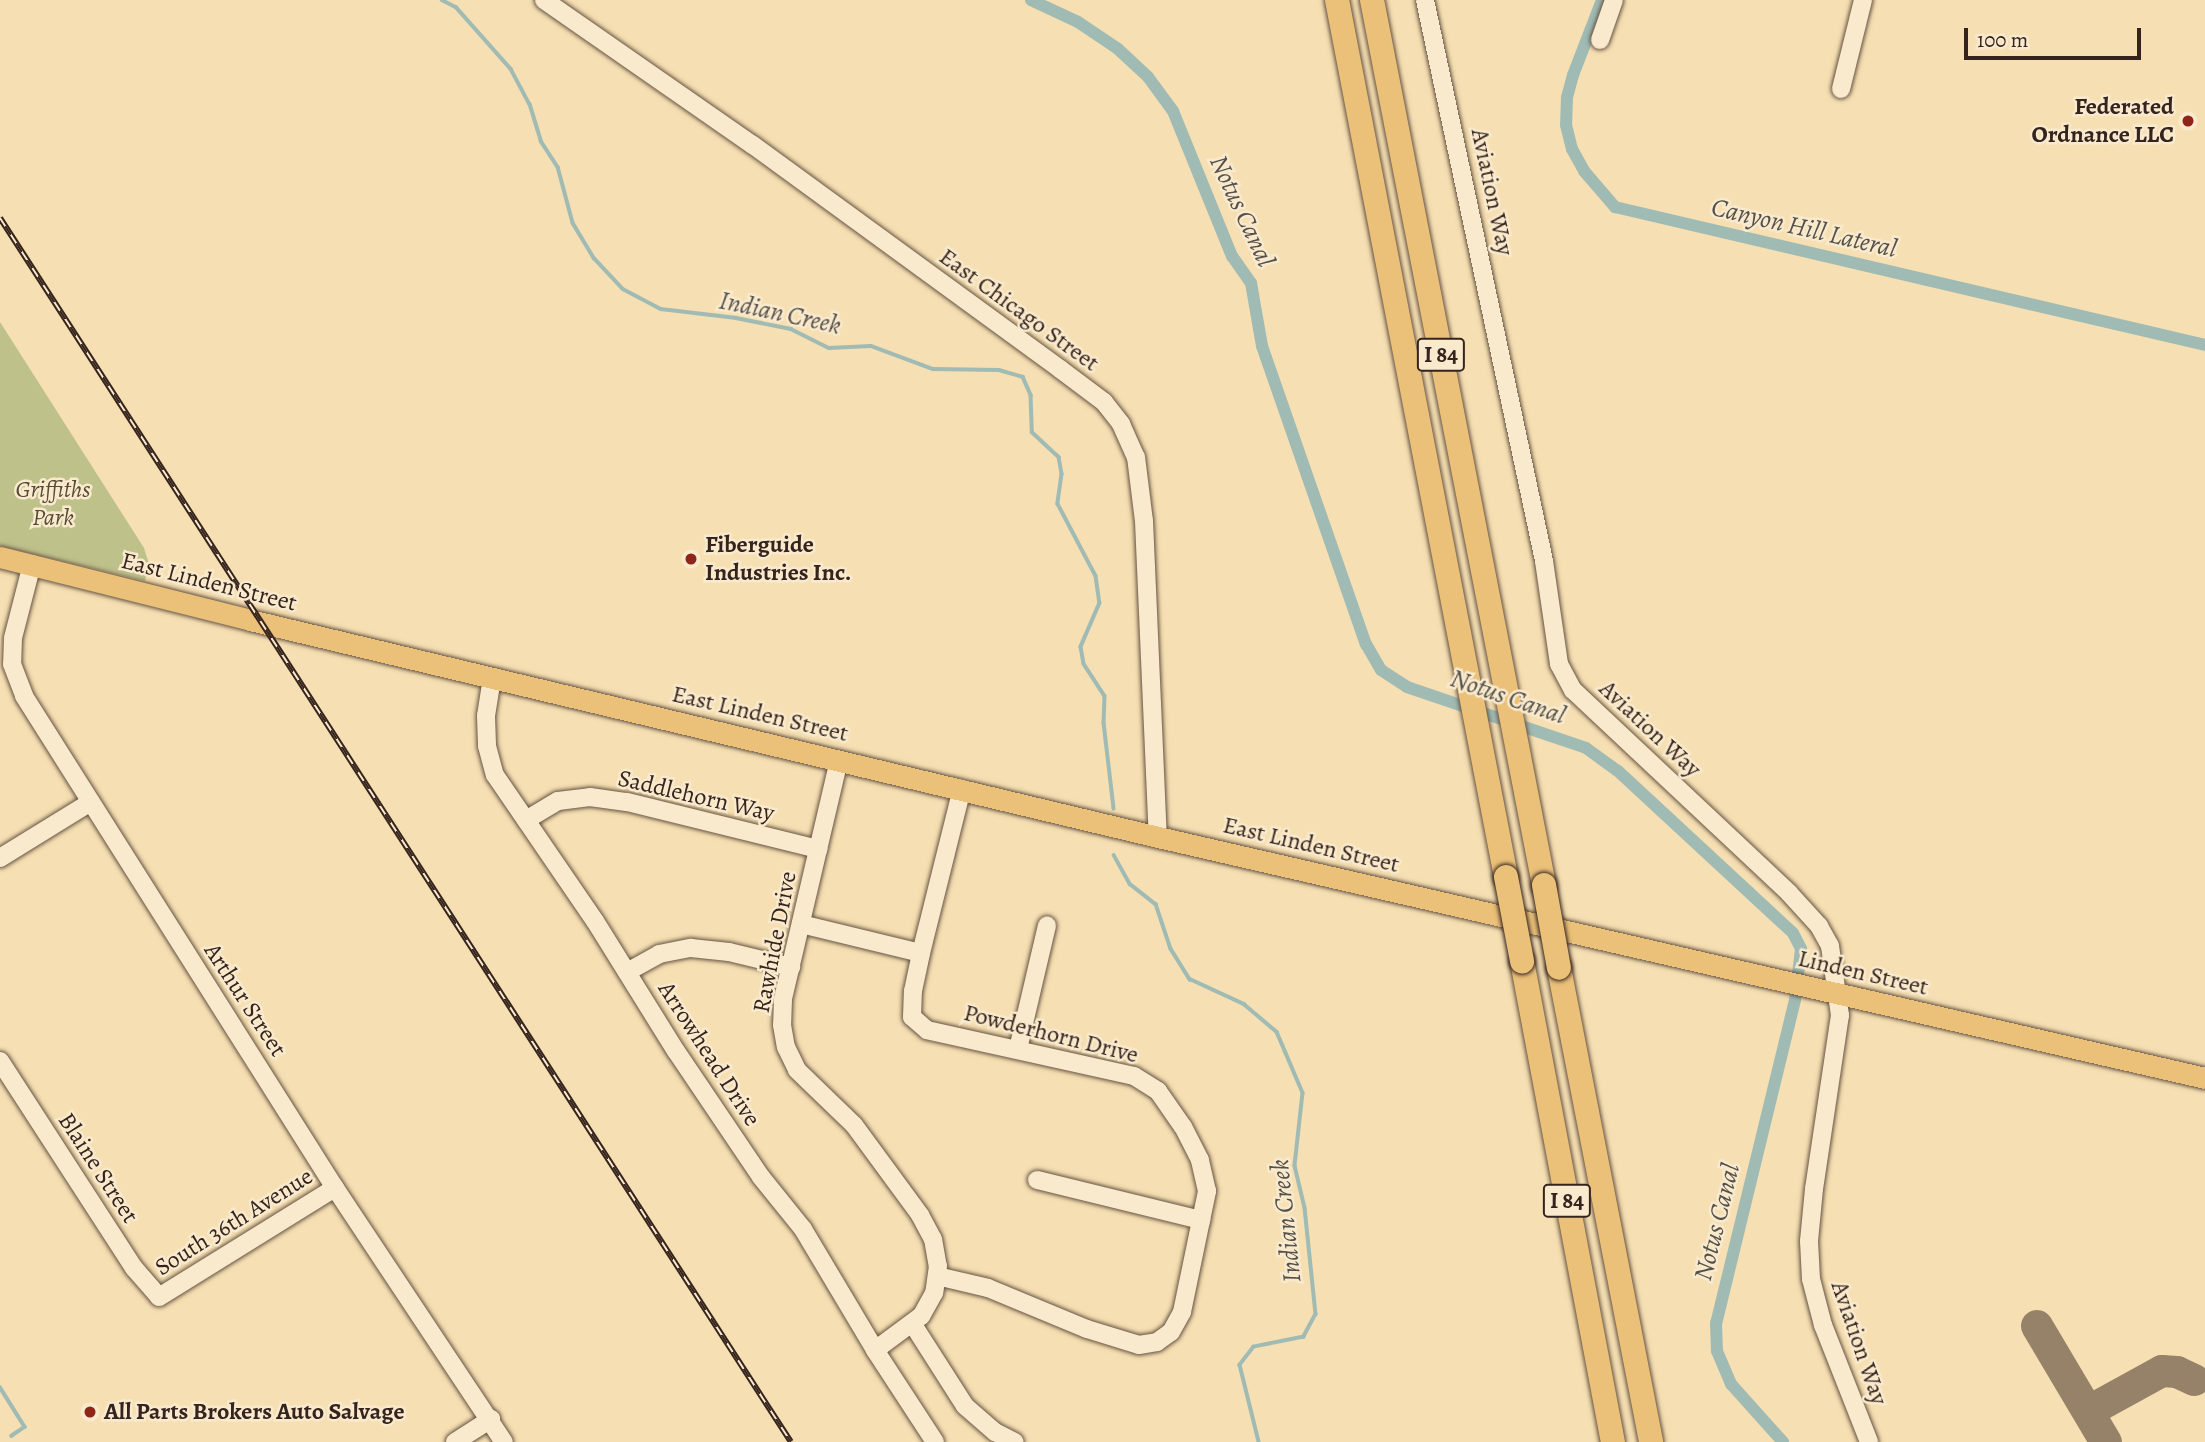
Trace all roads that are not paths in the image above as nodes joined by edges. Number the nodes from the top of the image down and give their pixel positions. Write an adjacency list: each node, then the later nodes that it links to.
1 (544, 0): 16 (street, East Chicago Street)
2 (1337, 0): 41 (highway, I 84, bridge)
3 (1373, 0): 42 (highway, I 84, bridge)
4 (1425, 0): 25 (street, Aviation Way)
5 (1614, 0): 7 (street)
6 (1863, 0): 8 (street)
7 (1600, 40)
8 (1841, 89)
9 (0, 556): 10 (main road, East Linden Street)
10 (32, 564): 11 (main road, East Linden Street); 14 (street, Arthur Street)
11 (492, 678): 12 (main road, East Linden Street); 15 (street, Arrowhead Drive)
12 (839, 760): 13 (main road, East Linden Street); 17 (street, Rawhide Drive)
13 (962, 789): 16 (main road, East Linden Street); 22 (street, Powderhorn Drive)
14 (89, 803): 18 (street); 30 (street, Arthur Street)
15 (526, 820): 17 (street, Saddlehorn Way); 24 (street, Arrowhead Drive)
16 (1158, 837): 19 (main road, East Linden Street)
17 (818, 849): 20 (street, Rawhide Drive)
18 (0, 858)
19 (1509, 918): 25 (main road, Linden Street)
20 (801, 924): 22 (street); 23 (street, Rawhide Drive)
21 (1047, 925): 26 (street)
22 (921, 953): 26 (street, Powderhorn Drive)
23 (791, 967): 24 (street); 32 (street, Rawhide Drive)
24 (627, 972): 35 (street, Arrowhead Drive)
25 (1837, 994): 28 (main road, Linden Street); 43 (street, Aviation Way)
26 (1018, 1049): 31 (street, Powderhorn Drive)
27 (0, 1061): 33 (street, Blaine Street)
28 (2205, 1078)
29 (1037, 1180): 31 (street)
30 (335, 1188): 33 (street, South 36th Avenue); 36 (street, Arthur Street)
31 (1201, 1220): 32 (street, Powderhorn Drive)
32 (937, 1276): 34 (street, Rawhide Drive)
33 (159, 1297)
34 (912, 1323): 35 (street, Rawhide Drive); 40 (street)
35 (875, 1350): 39 (street, Arrowhead Drive)
36 (491, 1419): 37 (street); 38 (street, Arthur Street)
37 (456, 1442)
38 (504, 1442)
39 (935, 1442)
40 (1014, 1442)
41 (1613, 1442)
42 (1651, 1442)
43 (1869, 1442)

